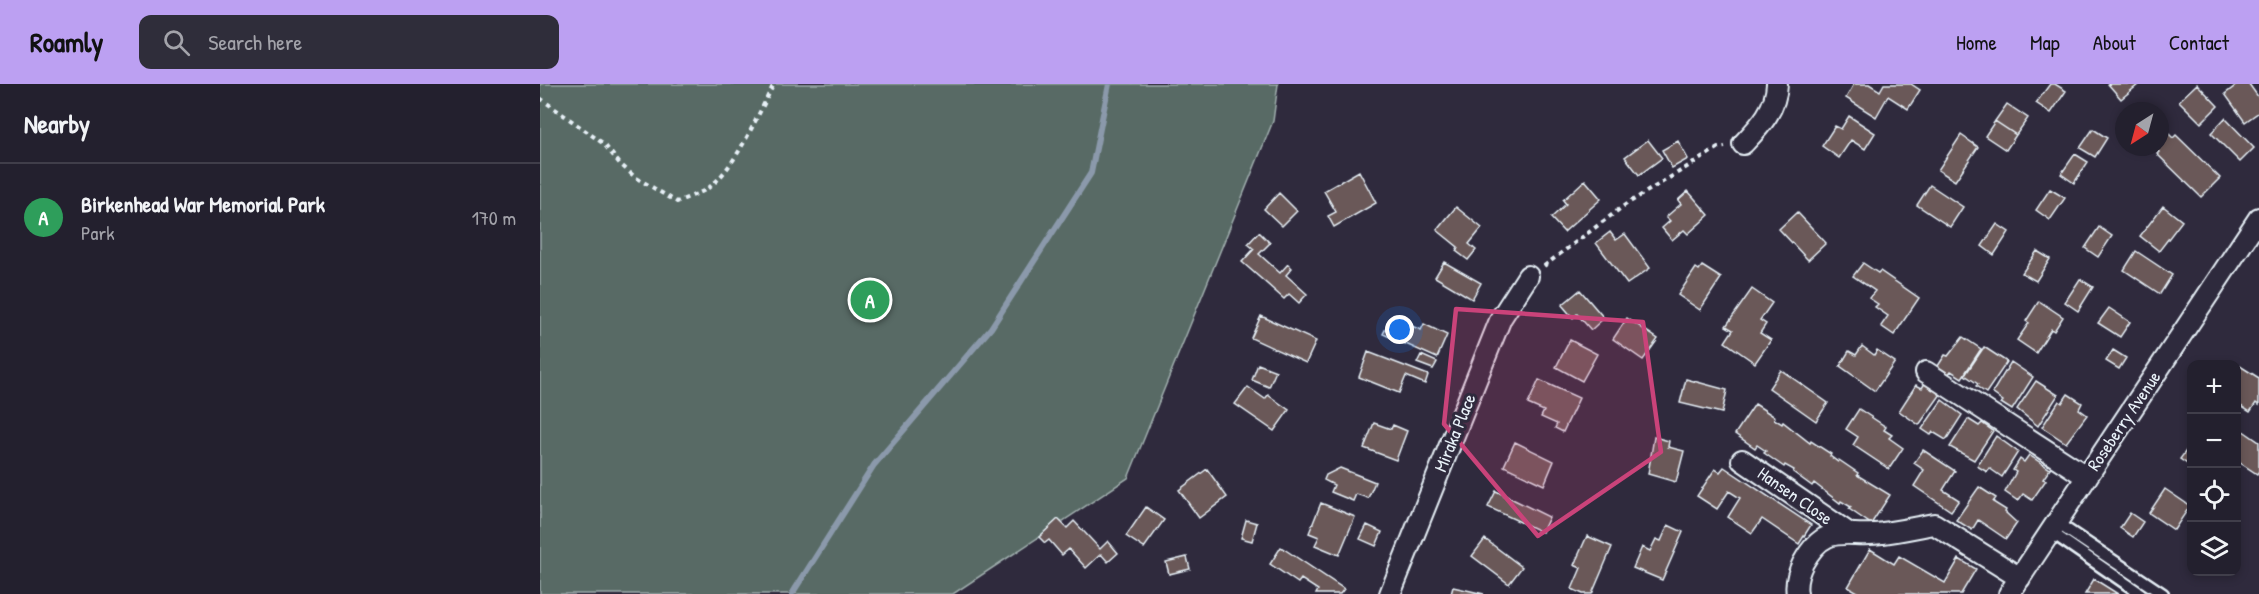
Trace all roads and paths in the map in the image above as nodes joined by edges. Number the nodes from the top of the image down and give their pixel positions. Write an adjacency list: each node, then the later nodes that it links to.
1 (774, 84): 3 (path)
2 (1777, 84): 4 (street)
3 (540, 98)
4 (1743, 144): 7 (path)
5 (2259, 218): 6 (street, Roseberry Avenue)
6 (2253, 241): 10 (street, Roseberry Avenue)
7 (1528, 276): 14 (street, Miraka Place)
8 (1926, 372): 10 (street)
9 (1742, 460): 12 (street, Hansen Close)
10 (2087, 477): 11 (street, Roseberry Avenue)
11 (2054, 527): 13 (street, Roseberry Avenue); 17 (lane); 18 (lane)
12 (1847, 532): 13 (street, Hansen Close); 15 (street, Hansen Close)
13 (2020, 578): 16 (street, Roseberry Avenue)
14 (1390, 594)
15 (1797, 594)
16 (2009, 594)
17 (2141, 594)
18 (2163, 594)

